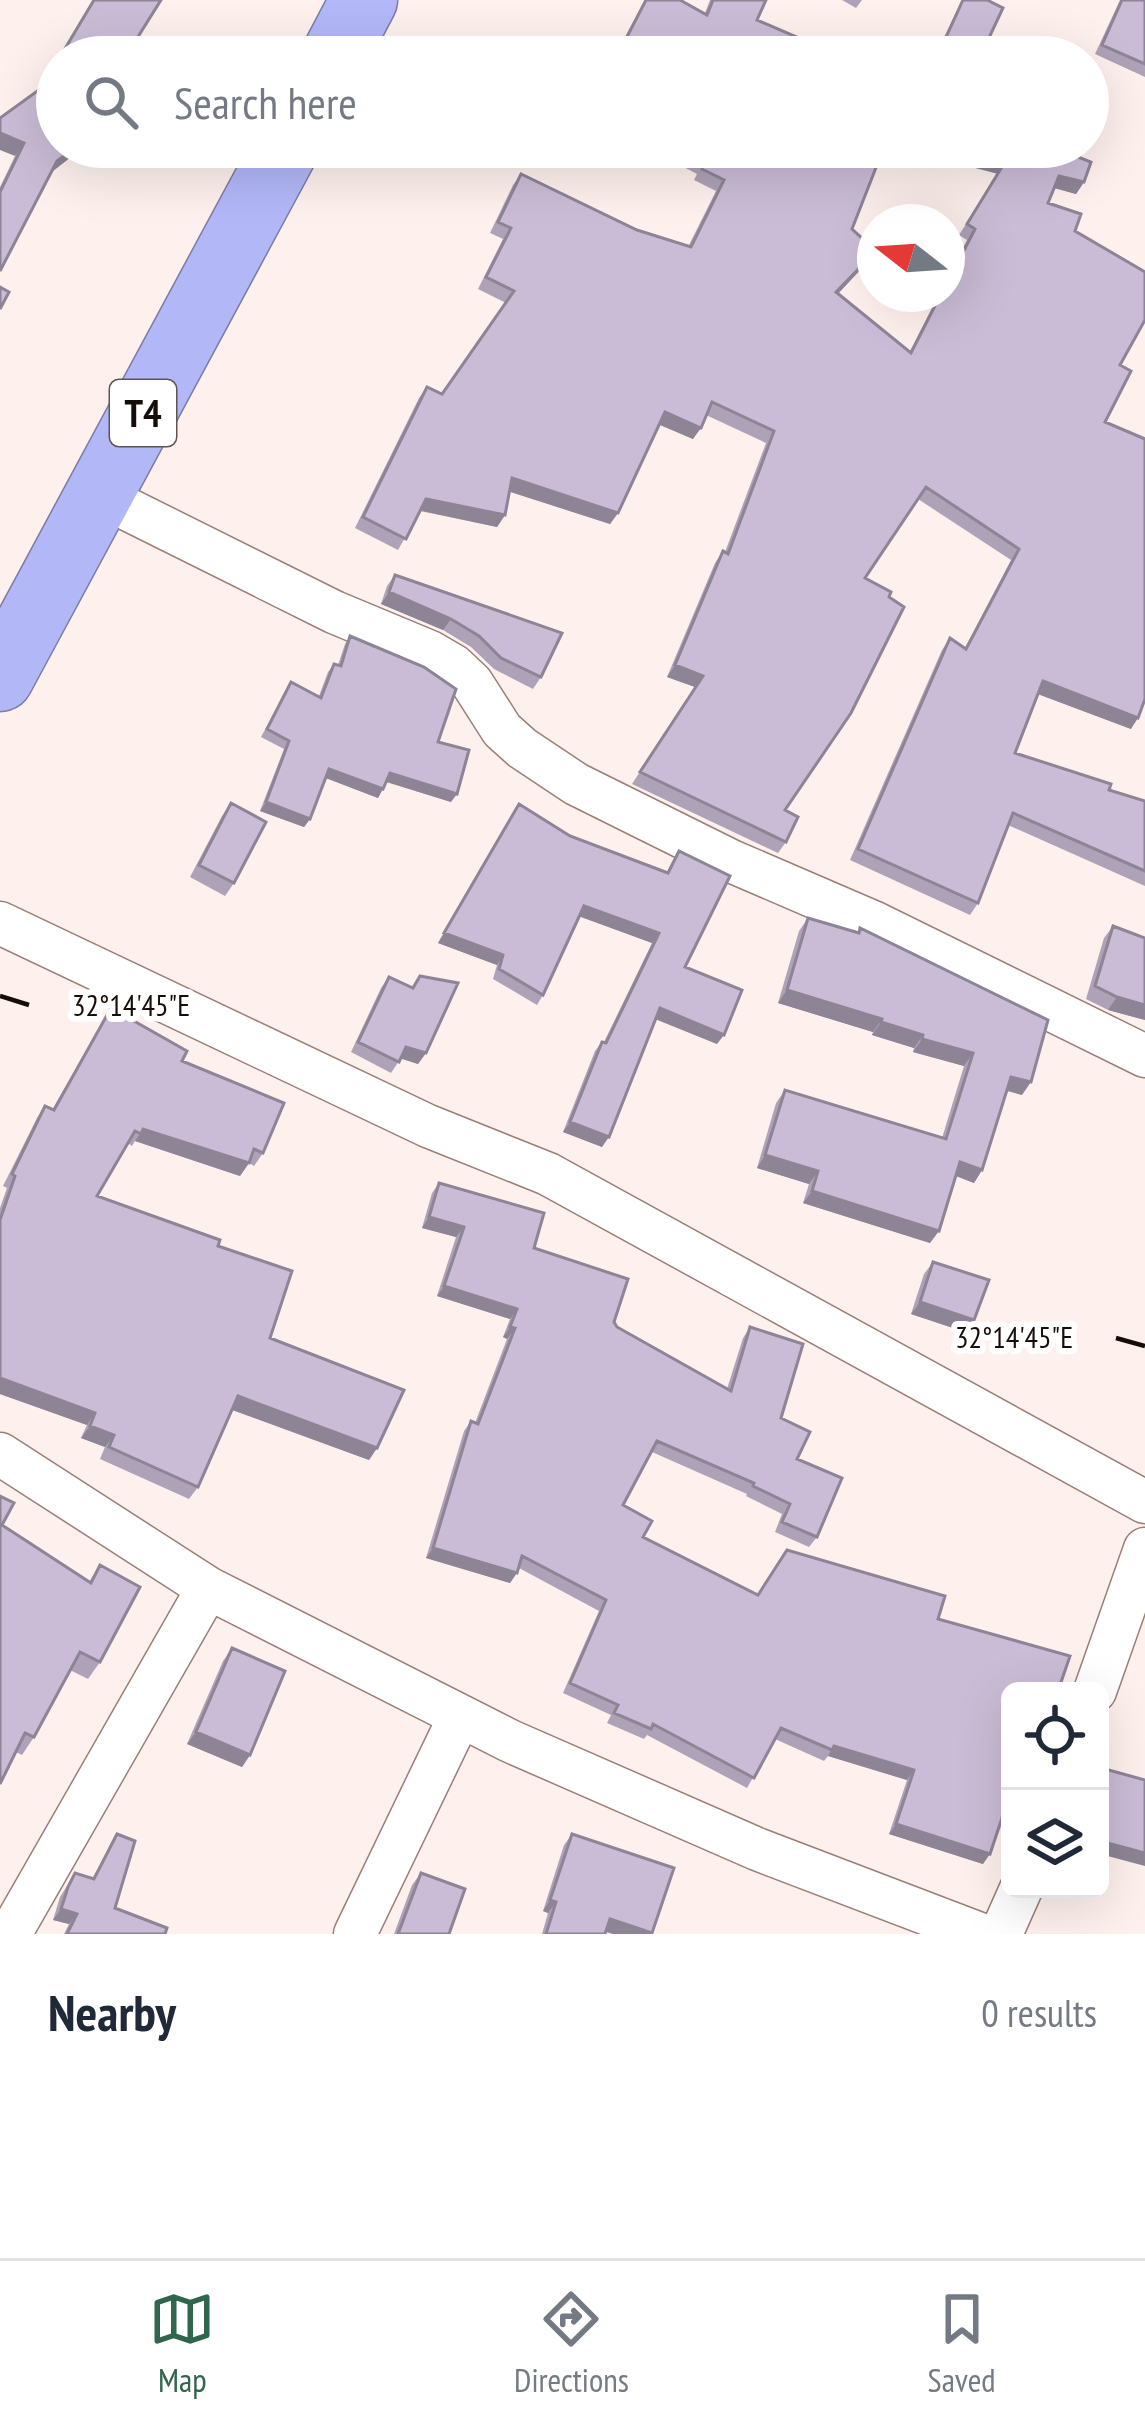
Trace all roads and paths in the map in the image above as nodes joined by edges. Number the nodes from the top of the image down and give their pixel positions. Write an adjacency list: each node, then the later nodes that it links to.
1 (364, 0): 2 (highway)
2 (345, 36)
3 (275, 168): 4 (highway, T4)
4 (99, 495): 5 (highway, T4); 7 (street)
5 (0, 679)
6 (0, 923): 9 (street)
7 (1145, 1056)
8 (0, 1454): 11 (street)
9 (1145, 1502)
10 (1145, 1549): 12 (street)
11 (208, 1588): 13 (street); 15 (street)
12 (1098, 1682)
13 (460, 1716): 16 (street); 17 (street)
14 (1018, 1898): 18 (street)
15 (10, 1934)
16 (355, 1934)
17 (980, 1934)
18 (1001, 1934)

